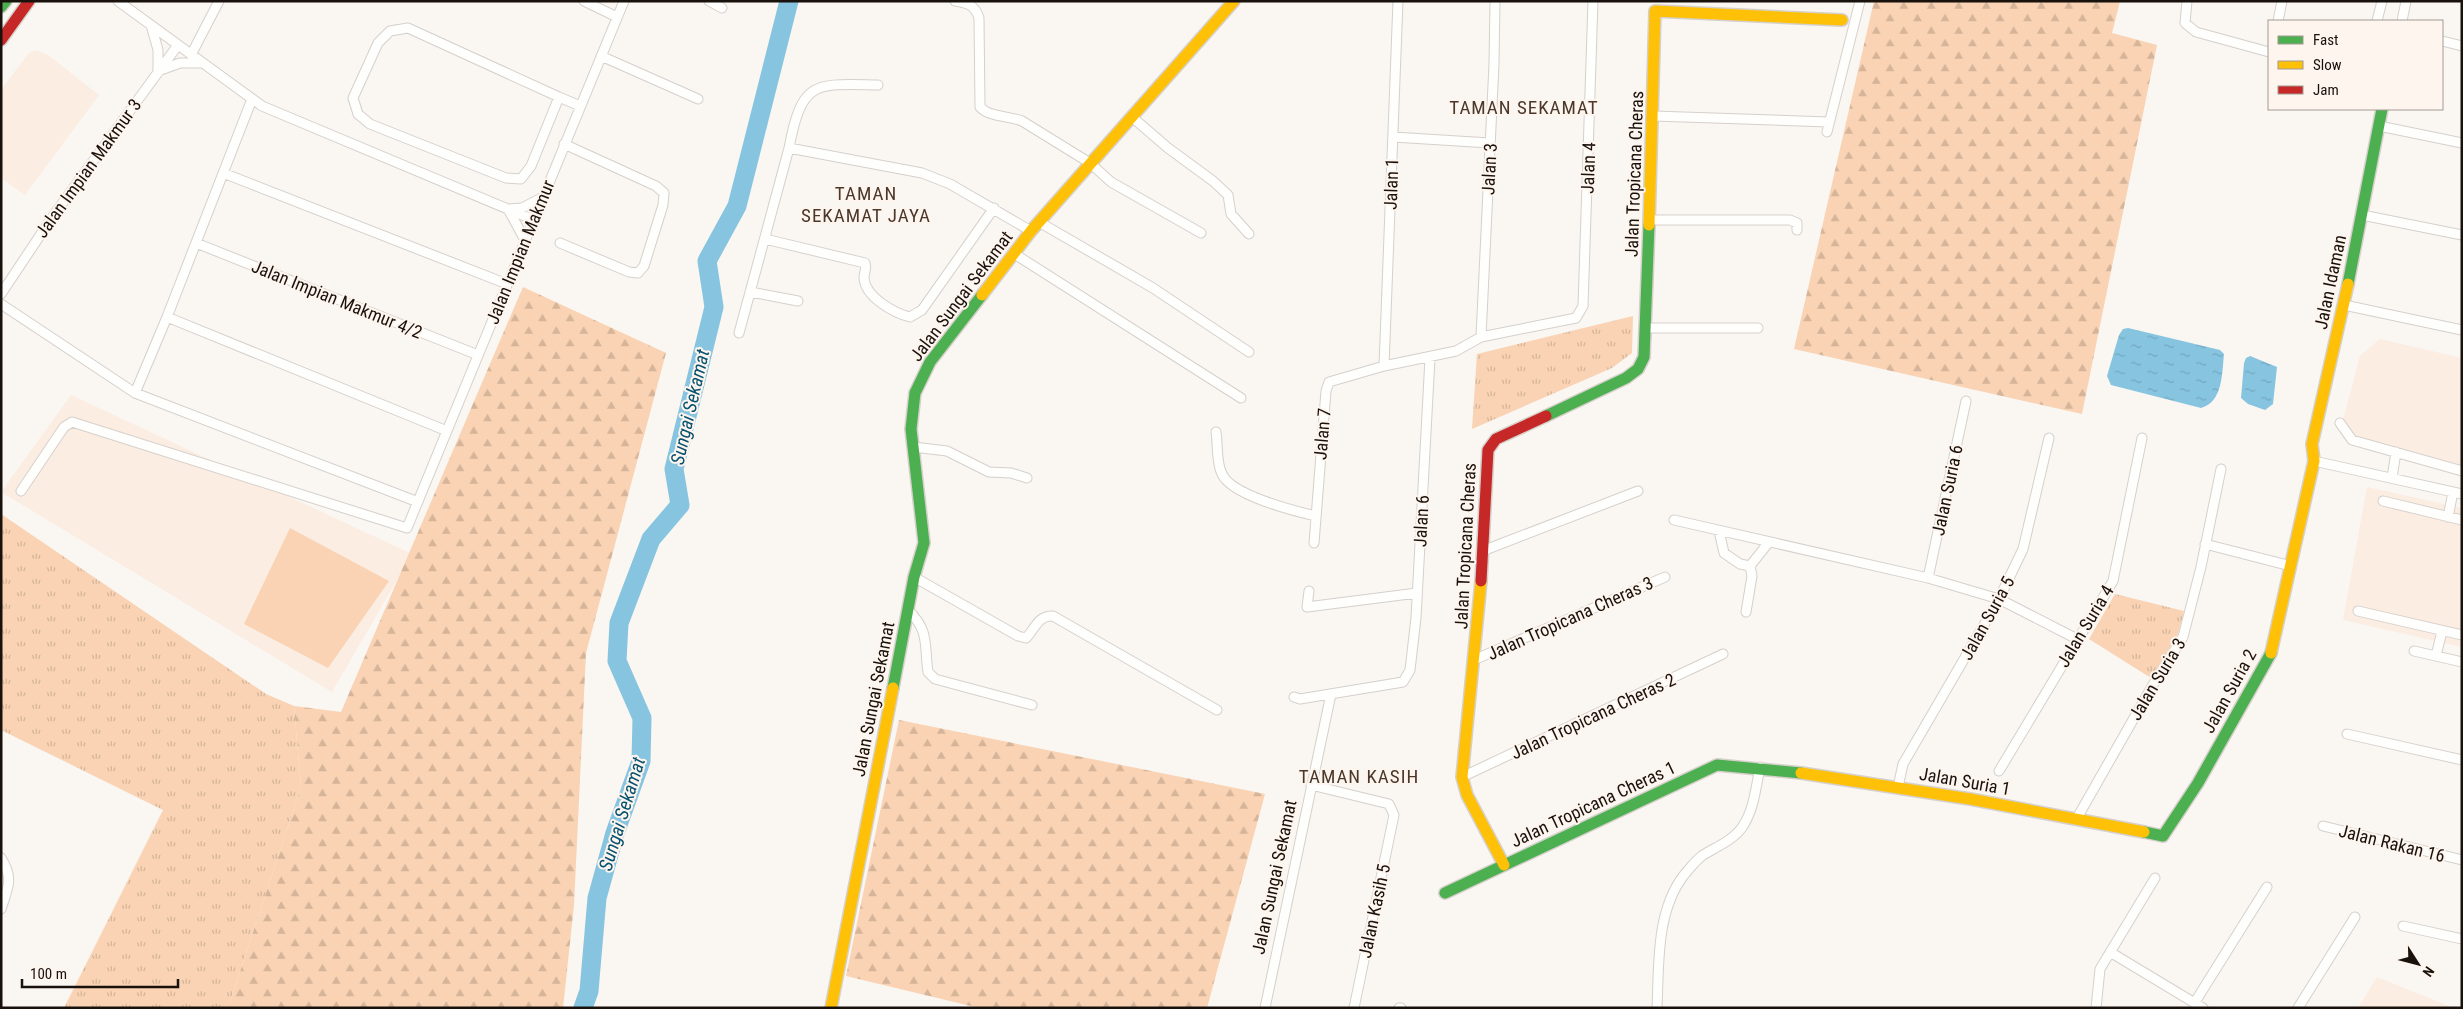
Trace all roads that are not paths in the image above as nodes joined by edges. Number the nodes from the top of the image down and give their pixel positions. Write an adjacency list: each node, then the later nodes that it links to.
1 (6, 1): 18 (street)
2 (29, 1): 26 (street)
3 (118, 1): 25 (street)
4 (219, 1): 31 (street)
5 (584, 1): 20 (street)
6 (624, 1): 20 (street, Jalan Impian Makmur)
7 (709, 1): 19 (street)
8 (955, 1): 51 (street)
9 (1234, 1): 42 (street, Jalan Sungai Sekamat)
10 (1398, 1): 46 (street, Jalan 1)
11 (1494, 1): 47 (street, Jalan 3)
12 (1593, 1): 80 (street, Jalan 4)
13 (1860, 1): 43 (street)
14 (2187, 1): 30 (street)
15 (2282, 1): 22 (street)
16 (2382, 1): 23 (street)
17 (2406, 1): 24 (street)
18 (1, 7)
19 (722, 8)
20 (617, 17): 32 (street, Jalan Impian Makmur)
21 (1842, 20): 41 (street, Jalan Tropicana Cheras)
22 (2278, 20)
23 (2377, 20)
24 (2402, 20)
25 (151, 25): 28 (street); 34 (street)
26 (1, 40)
27 (2443, 41): 29 (street)
28 (178, 45): 31 (street); 34 (street, Jalan Impian Makmur 3)
29 (2462, 46)
30 (2268, 52)
31 (192, 55): 33 (street)
32 (601, 56): 37 (street); 39 (street, Jalan Impian Makmur)
33 (202, 63): 34 (street); 38 (street)
34 (158, 71): 71 (street, Jalan Impian Makmur 3)
35 (878, 85): 50 (street)
36 (558, 97): 36 (street); 39 (street)
37 (698, 99)
38 (252, 100): 52 (street); 55 (street)
39 (580, 106): 49 (street, Jalan Impian Makmur)
40 (2382, 110): 44 (street, Jalan Idaman)
41 (1654, 116): 43 (street); 58 (street, Jalan Tropicana Cheras)
42 (1132, 117): 51 (street, Jalan Sungai Sekamat); 62 (street)
43 (1829, 122): 45 (street)
44 (2379, 126): 48 (street); 56 (street, Jalan Idaman)
45 (1827, 132)
46 (1393, 138): 47 (street); 84 (street, Jalan 1)
47 (1490, 142): 80 (street, Jalan 3)
48 (2462, 143)
49 (564, 144): 53 (street, Jalan Impian Makmur); 66 (street)
50 (789, 148): 54 (street); 64 (street)
51 (1090, 163): 59 (street, Jalan Sungai Sekamat); 61 (street)
52 (223, 173): 67 (street); 69 (street)
53 (543, 197): 55 (street); 57 (street, Jalan Impian Makmur)
54 (994, 208): 59 (street); 64 (street)
55 (508, 209): 57 (street); 65 (street)
56 (2362, 215): 63 (street); 74 (street, Jalan Idaman)
57 (534, 220): 65 (street, Jalan Impian Makmur)
58 (1649, 220): 60 (street); 76 (street, Jalan Tropicana Cheras)
59 (1035, 226): 68 (street, Jalan Sungai Sekamat); 81 (street)
60 (1798, 230)
61 (1201, 233)
62 (1249, 234)
63 (2462, 235)
64 (765, 239): 70 (street)
65 (525, 240): 69 (street, Jalan Impian Makmur)
66 (560, 243)
67 (196, 244): 75 (street); 82 (street, Jalan Impian Makmur 4/2)
68 (1013, 253): 86 (street); 93 (street, Jalan Sungai Sekamat)
69 (507, 284): 82 (street, Jalan Impian Makmur)
70 (751, 292): 72 (street); 79 (street)
71 (1, 294)
72 (798, 301)
73 (1, 304): 85 (street)
74 (2344, 304): 78 (street); 95 (street, Jalan Idaman)
75 (167, 317): 85 (street); 89 (street)
76 (1646, 328): 77 (street); 113 (street, Jalan Tropicana Cheras)
77 (1758, 328)
78 (2462, 330)
79 (740, 333)
80 (1481, 338): 83 (street)
81 (1249, 352)
82 (478, 355): 89 (street, Jalan Impian Makmur)
83 (1430, 358): 84 (street); 120 (street, Jalan 6)
84 (1384, 366): 105 (street, Jalan 7)
85 (135, 392): 104 (street)
86 (1241, 398)
87 (1966, 401): 118 (street, Jalan Suria 6)
88 (2340, 423): 94 (street)
89 (447, 431): 104 (street, Jalan Impian Makmur)
90 (1216, 432): 105 (street)
91 (2049, 438): 121 (street, Jalan Suria 5)
92 (2142, 438): 127 (street, Jalan Suria 4)
93 (913, 447): 98 (street); 116 (street, Jalan Sungai Sekamat)
94 (2396, 452): 97 (street); 99 (street)
95 (2314, 461): 99 (street); 115 (street, Jalan Suria 2)
96 (2220, 469): 112 (street, Jalan Suria 3)
97 (2462, 471)
98 (1026, 478)
99 (2392, 478): 102 (street)
100 (21, 491): 104 (street, Jalan Impian Makmur)
101 (1638, 491): 113 (street)
102 (2457, 493): 106 (street)
103 (2383, 501): 106 (street)
104 (418, 502)
105 (1316, 516): 111 (street, Jalan 7)
106 (2448, 517): 108 (street)
107 (1674, 520): 109 (street)
108 (2462, 520)
109 (1719, 530): 110 (street); 114 (street)
110 (1769, 542): 114 (street); 118 (street)
111 (1314, 543)
112 (2205, 544): 115 (street); 144 (street, Jalan Suria 3)
113 (1485, 550): 131 (street, Jalan Tropicana Cheras)
114 (1750, 566): 124 (street)
115 (2291, 566): 146 (street, Jalan Suria 2)
116 (914, 577): 122 (street, Jalan Sungai Sekamat); 136 (street)
117 (1665, 577): 131 (street, Jalan Tropicana Cheras 3)
118 (1928, 578): 121 (street)
119 (1309, 591): 120 (street)
120 (1417, 593): 133 (street, Jalan 6)
121 (1999, 599): 127 (street); 143 (street, Jalan Suria 5)
122 (908, 610): 135 (street); 159 (street, Jalan Sungai Sekamat)
123 (2358, 611): 125 (street)
124 (1746, 612)
125 (2442, 631): 126 (street); 130 (street)
126 (2462, 635)
127 (2077, 639): 140 (street, Jalan Suria 4)
128 (2414, 651): 130 (street)
129 (1723, 654): 141 (street, Jalan Tropicana Cheras 2)
130 (2436, 656): 132 (street)
131 (1476, 660): 141 (street, Jalan Tropicana Cheras)
132 (2462, 662)
133 (1331, 694): 134 (street); 142 (street, Jalan Sungai Sekamat)
134 (1294, 697)
135 (1032, 705)
136 (1217, 710)
137 (2347, 734): 138 (street)
138 (2462, 760)
139 (1760, 768): 143 (street, Jalan Suria 1); 149 (street, Jalan Tropicana Cheras 1); 162 (street)
140 (1998, 771)
141 (1462, 777): 149 (street, Jalan Tropicana Cheras)
142 (1312, 785): 160 (street, Jalan Sungai Sekamat); 161 (street, Jalan Kasih 5)
143 (1898, 787): 144 (street, Jalan Suria 1)
144 (2077, 818): 146 (street, Jalan Suria 1)
145 (2323, 826): 148 (street, Jalan Rakan 16)
146 (2163, 836)
147 (1, 858): 153 (street)
148 (2462, 860)
149 (1504, 865): 152 (street, Jalan Tropicana Cheras 1)
150 (2155, 878): 157 (street)
151 (2267, 887): 158 (street)
152 (1445, 893)
153 (1, 909)
154 (2355, 917): 164 (street)
155 (2404, 926): 156 (street)
156 (2462, 940)
157 (2110, 952): 158 (street); 163 (street)
158 (2199, 1005)
159 (831, 1008)
160 (1265, 1008)
161 (1354, 1008)
162 (1657, 1008)
163 (2096, 1008)
164 (2298, 1008)

